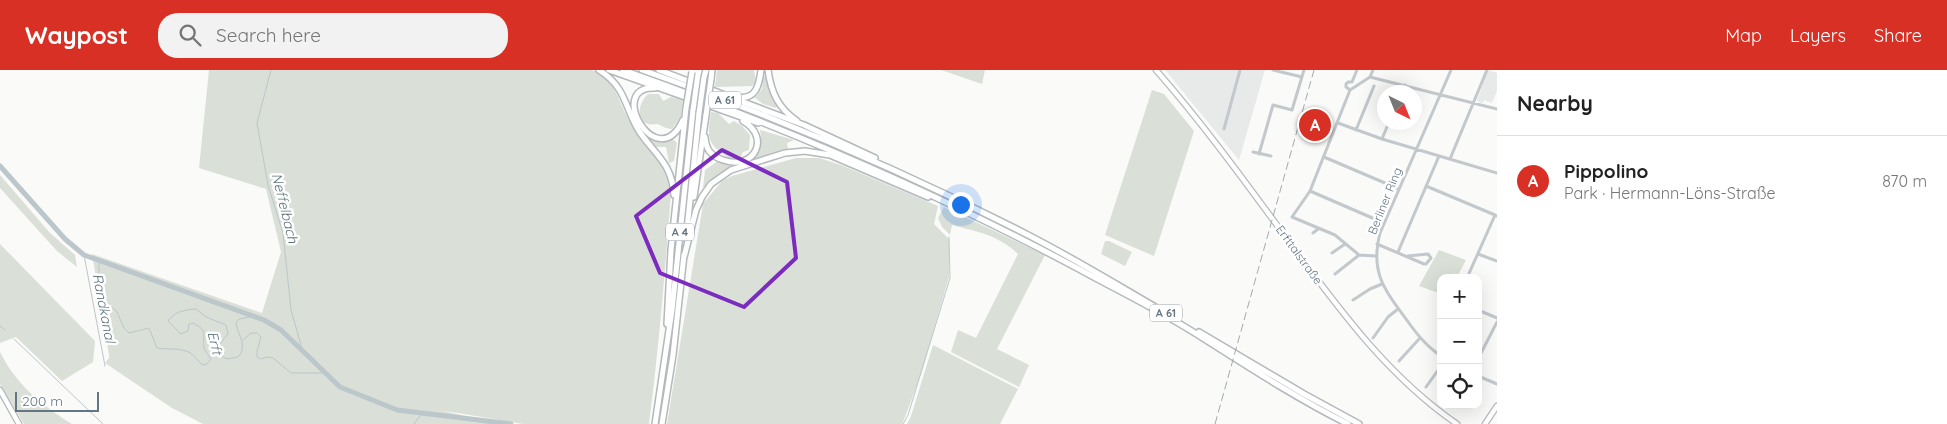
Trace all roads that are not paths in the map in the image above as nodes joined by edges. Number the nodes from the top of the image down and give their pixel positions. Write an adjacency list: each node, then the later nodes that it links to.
1 (599, 70): 55 (highway)
2 (609, 70): 26 (highway)
3 (623, 70): 41 (highway, A 61)
4 (642, 70): 51 (highway, A 61)
5 (660, 70): 30 (highway)
6 (706, 70): 70 (highway, A 4, bridge)
7 (712, 70): 38 (highway, bridge)
8 (761, 70): 30 (highway)
9 (768, 70): 36 (highway)
10 (1156, 70): 92 (main road, Erfttalstraße)
11 (1240, 70): 37 (street)
12 (1273, 70): 21 (street)
13 (1304, 70): 21 (street)
14 (1358, 70): 22 (street)
15 (1372, 70): 20 (street)
16 (1451, 70): 29 (street, Berliner Ring)
17 (1487, 70): 31 (street)
18 (692, 71): 33 (highway, bridge)
19 (698, 72): 84 (highway, A 4, bridge)
20 (1370, 76): 23 (street); 24 (street)
21 (1302, 78): 45 (street)
22 (1350, 82): 24 (street); 28 (street)
23 (1405, 85)
24 (1355, 86): 28 (street)
25 (1374, 86): 39 (street)
26 (661, 88): 33 (highway); 34 (highway)
27 (1422, 89): 29 (street)
28 (1348, 90): 35 (street)
29 (1441, 93): 31 (street); 43 (street, Berliner Ring)
30 (729, 96): 36 (highway)
31 (1474, 102): 32 (street); 49 (street)
32 (1497, 109)
33 (686, 110): 55 (highway)
34 (736, 116): 38 (highway); 41 (highway)
35 (1338, 123): 39 (street); 48 (street)
36 (804, 126): 51 (highway)
37 (1224, 129)
38 (704, 130): 61 (highway)
39 (1356, 130): 42 (street)
40 (1386, 130): 42 (street)
41 (787, 131): 56 (highway, A 61)
42 (1382, 139): 43 (street)
43 (1416, 149): 47 (street); 53 (street, Berliner Ring)
44 (1253, 152): 45 (street)
45 (1259, 154): 46 (street)
46 (1271, 156)
47 (1439, 156): 49 (street); 52 (street)
48 (1324, 157): 53 (street); 54 (street)
49 (1450, 159): 50 (street)
50 (1497, 171)
51 (902, 173): 97 (highway, A 61)
52 (1426, 186): 57 (street); 64 (street)
53 (1399, 189): 58 (street, Berliner Ring)
54 (1310, 191): 58 (street); 59 (street)
55 (675, 210): 84 (highway)
56 (966, 211): 61 (highway); 96 (highway, A 61)
57 (1496, 216): 66 (street)
58 (1384, 223): 63 (street, Berliner Ring)
59 (1319, 228): 60 (street); 62 (street)
60 (1313, 233)
61 (688, 244): 70 (highway)
62 (1345, 244): 65 (street); 67 (street)
63 (1378, 244): 64 (street); 68 (street, Berliner Ring)
64 (1398, 252): 69 (street)
65 (1332, 253)
66 (1478, 254): 71 (street); 73 (street)
67 (1359, 255): 68 (street); 72 (street)
68 (1376, 256): 74 (street, Berliner Ring)
69 (1408, 256): 69 (street)
70 (684, 257): 95 (highway, A 4)
71 (1497, 261)
72 (1335, 274)
73 (1469, 274)
74 (1382, 284): 75 (street); 76 (street, Berliner Ring)
75 (1353, 300)
76 (1398, 308): 80 (street); 81 (street, Berliner Ring)
77 (1482, 312): 78 (street)
78 (1497, 318)
79 (1497, 322): 82 (street)
80 (1373, 338)
81 (1420, 338): 83 (street, Berliner Ring); 85 (street)
82 (1482, 351)
83 (1437, 353)
84 (666, 355): 94 (highway, A 4)
85 (1399, 361)
86 (1437, 372): 89 (street)
87 (1482, 378): 88 (street)
88 (1497, 384)
89 (1426, 387)
90 (0, 390): 93 (main road)
91 (1497, 406): 98 (main road)
92 (1455, 423)
93 (19, 424)
94 (655, 424)
95 (662, 424)
96 (1348, 424)
97 (1359, 424)
98 (1485, 424)

